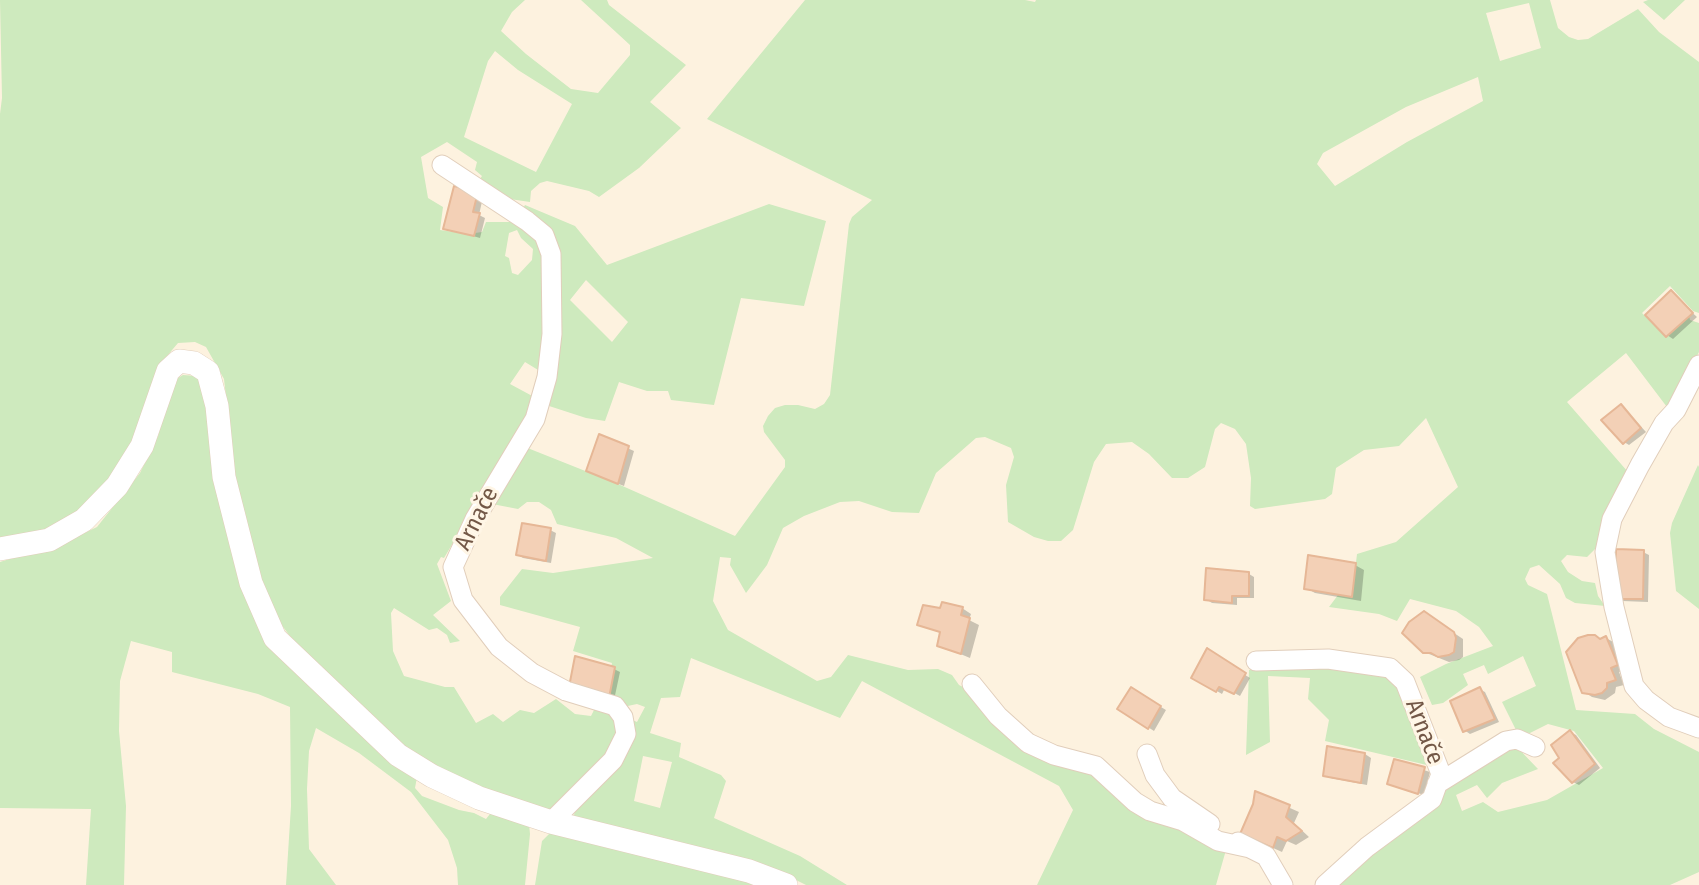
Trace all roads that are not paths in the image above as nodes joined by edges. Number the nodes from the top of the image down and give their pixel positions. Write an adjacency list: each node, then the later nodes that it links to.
1 (442, 165): 10 (street, Arnače)
2 (1699, 365): 6 (street)
3 (0, 549): 10 (street)
4 (1256, 661): 9 (street, Arnače)
5 (972, 684): 11 (street)
6 (1699, 728)
7 (1535, 747): 9 (street)
8 (1147, 754): 11 (street)
9 (1437, 784): 14 (street, Arnače)
10 (551, 822): 12 (street)
11 (1250, 848): 13 (street)
12 (786, 885)
13 (1283, 885)
14 (1325, 885)

